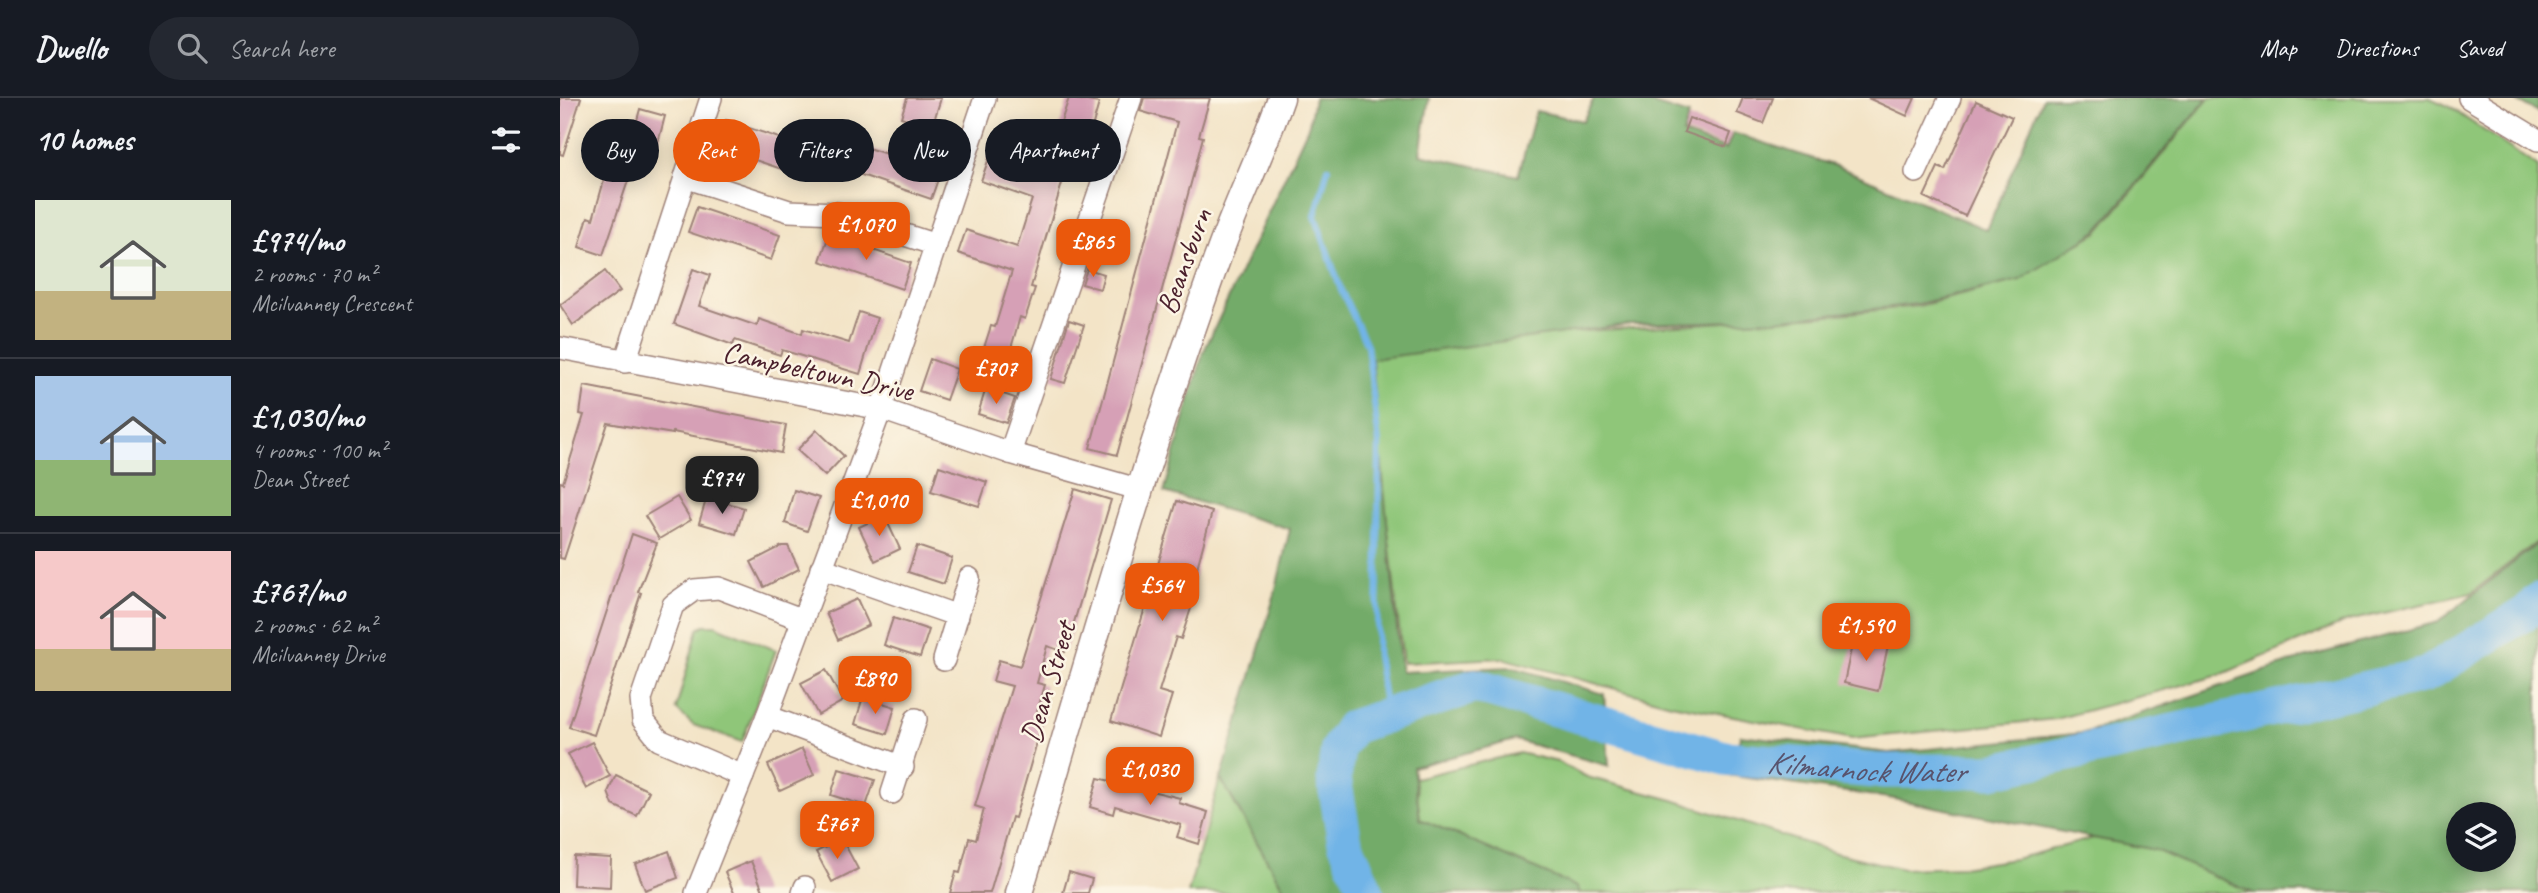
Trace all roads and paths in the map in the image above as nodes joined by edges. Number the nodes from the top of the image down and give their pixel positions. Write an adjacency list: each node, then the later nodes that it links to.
1 (710, 98): 7 (street)
2 (985, 98): 12 (street)
3 (1131, 98): 16 (street)
4 (1281, 98): 17 (main road, Beansburn)
5 (1950, 98): 9 (street)
6 (2469, 98): 8 (street)
7 (703, 119)
8 (2538, 140)
9 (1916, 172)
10 (683, 182): 14 (street)
11 (700, 182): 12 (street)
12 (936, 245): 15 (street)
13 (561, 352): 14 (street, Campbeltown Drive)
14 (625, 362): 15 (street, Campbeltown Drive)
15 (881, 410): 16 (street, Campbeltown Drive); 18 (street)
16 (1010, 453): 17 (street, Campbeltown Drive)
17 (1141, 490): 29 (main road, Dean Street)
18 (821, 568): 20 (street); 21 (street)
19 (969, 578): 20 (street)
20 (958, 615): 22 (street)
21 (801, 619): 23 (street); 26 (street)
22 (944, 660)
23 (767, 716): 25 (street); 26 (street)
24 (916, 719): 25 (street)
25 (902, 766): 27 (street)
26 (743, 776): 28 (street)
27 (892, 793)
28 (695, 893)
29 (1019, 893)

